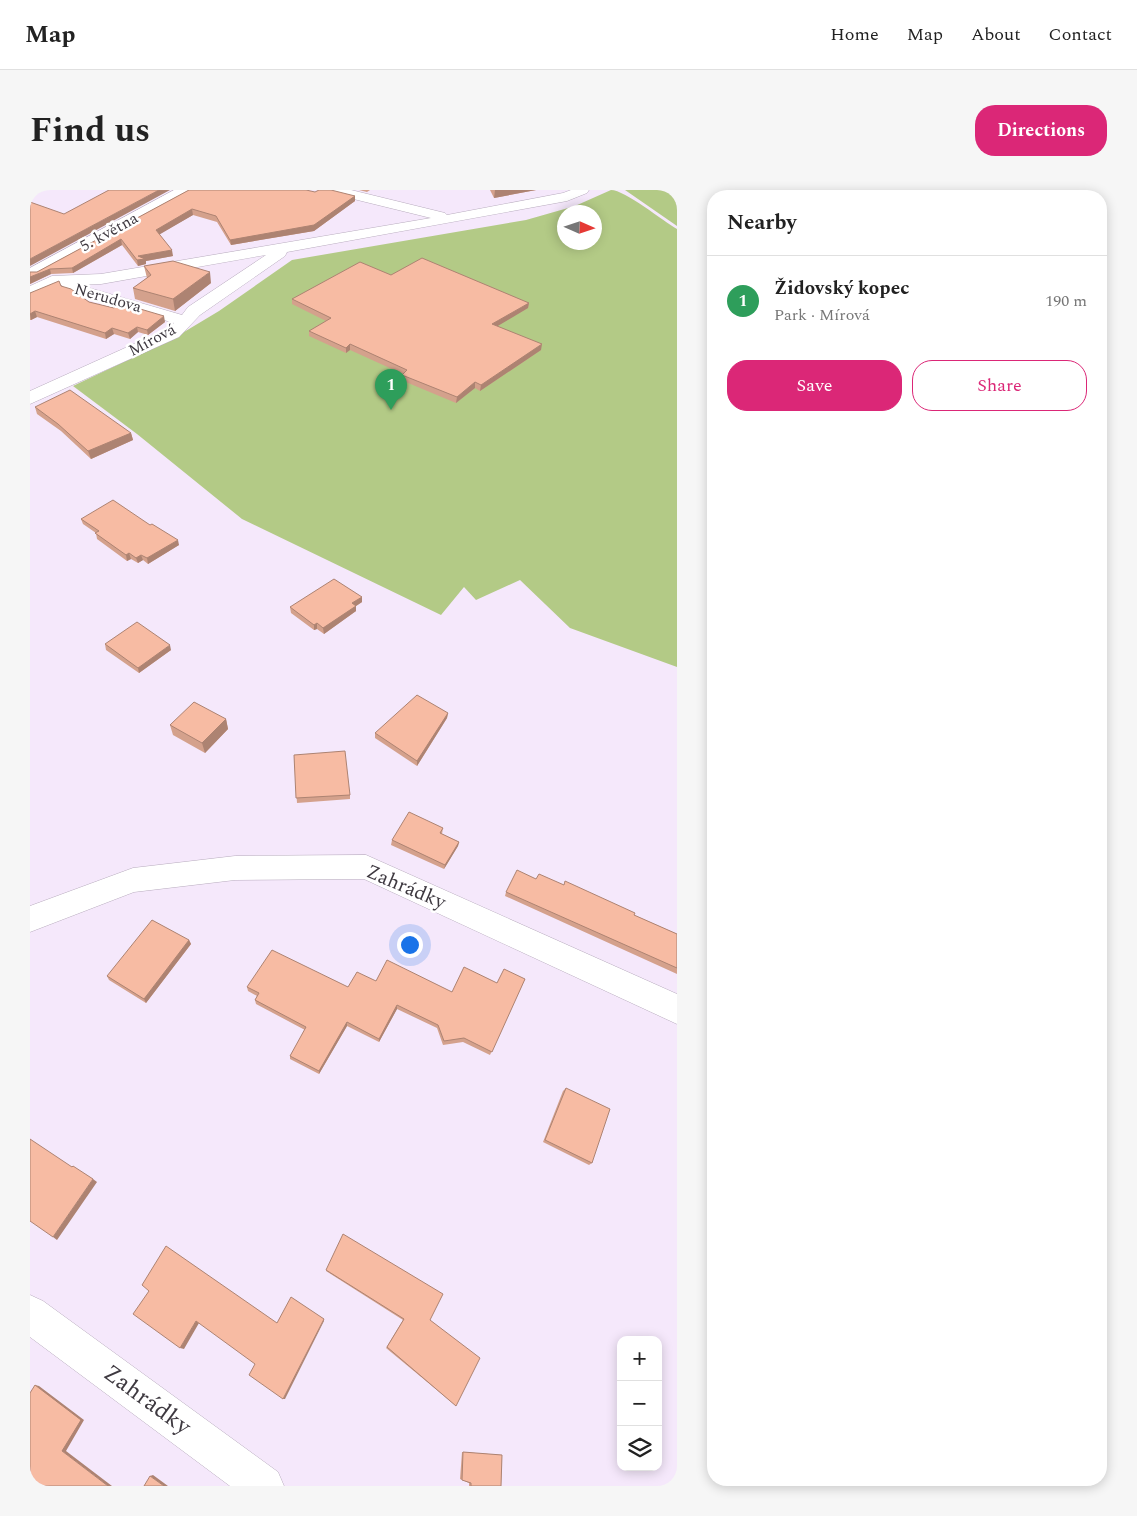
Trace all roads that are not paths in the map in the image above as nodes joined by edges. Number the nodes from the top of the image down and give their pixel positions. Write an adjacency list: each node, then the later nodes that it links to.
1 (185, 190): 6 (street, 5. května)
2 (334, 190): 4 (street)
3 (582, 190): 4 (street, Mírová)
4 (451, 219): 5 (street, Mírová)
5 (288, 248): 7 (street, Mírová); 9 (street, Mírová)
6 (31, 273): 7 (street, Nerudova)
7 (52, 281): 8 (street); 9 (street, Nerudova)
8 (30, 293)
9 (186, 321): 10 (street, Mírová)
10 (30, 398)
11 (30, 919): 12 (street, Zahrádky)
12 (677, 1009)
13 (30, 1314): 14 (street, Zahrádky)
14 (264, 1486)

